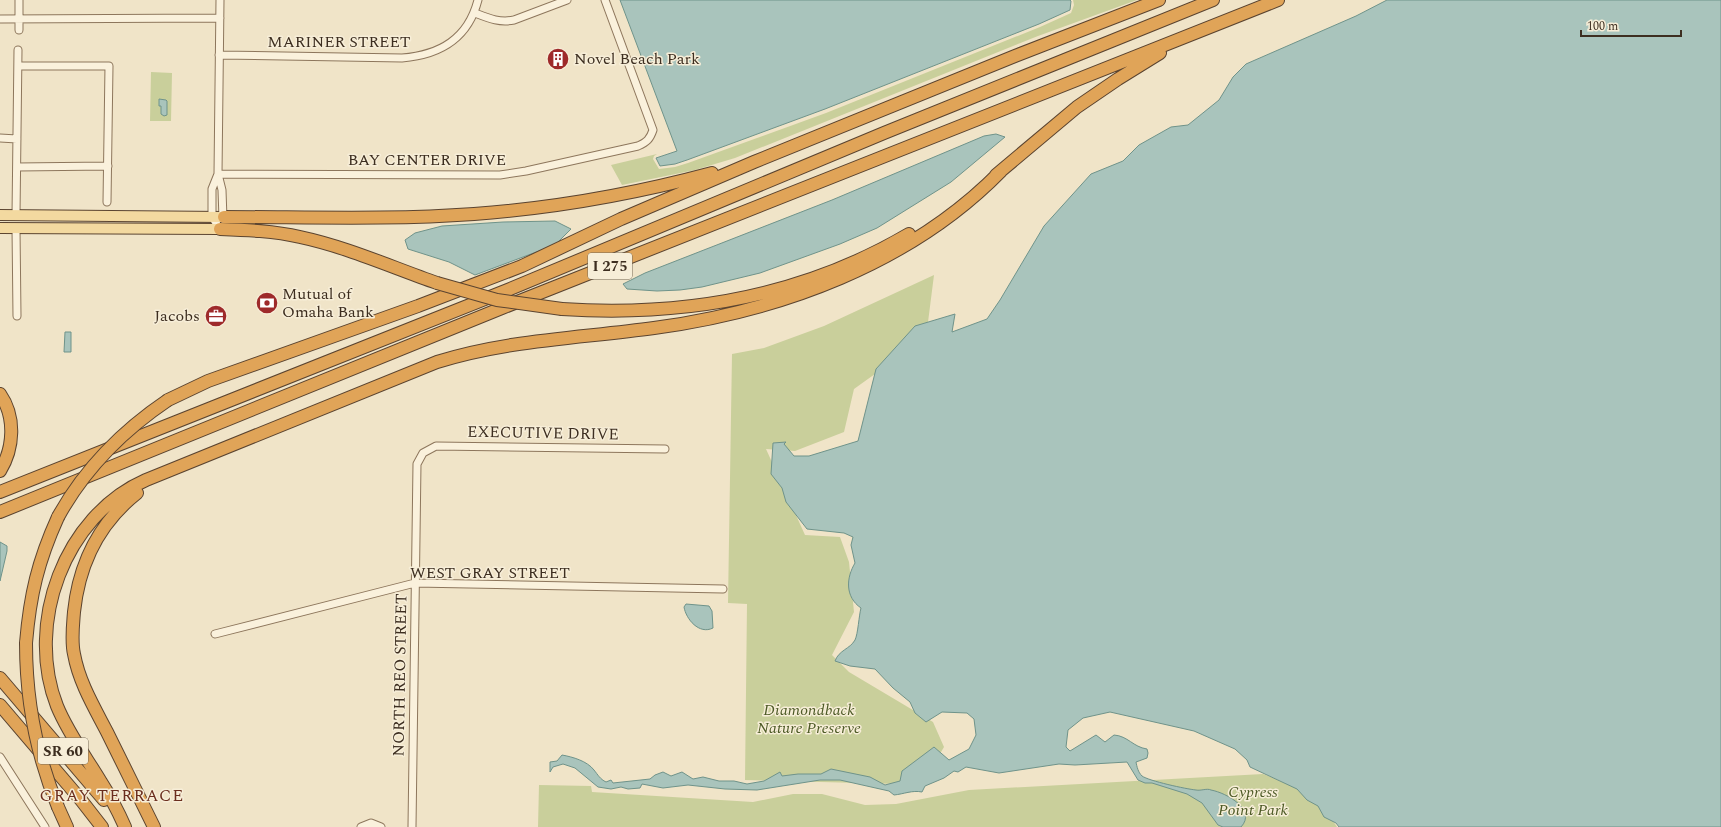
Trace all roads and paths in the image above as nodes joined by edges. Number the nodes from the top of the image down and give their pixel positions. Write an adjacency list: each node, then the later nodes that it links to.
1 (19, 0): 12 (street)
2 (220, 0): 10 (street)
3 (478, 0): 9 (street, MARINER STREET)
4 (567, 0): 9 (street)
5 (605, 0): 24 (street, BAY CENTER DRIVE)
6 (1159, 0): 20 (highway)
7 (1212, 0): 38 (highway, I 275)
8 (1278, 0): 13 (highway, I 275)
9 (474, 13): 16 (street, MARINER STREET)
10 (220, 18): 12 (street); 16 (street)
11 (0, 19): 12 (street)
12 (19, 19): 14 (street)
13 (1221, 22): 23 (highway); 39 (highway, I 275)
14 (19, 30)
15 (18, 50): 17 (street)
16 (219, 56): 24 (street)
17 (18, 66): 19 (street); 21 (street)
18 (0, 138): 19 (street)
19 (17, 139): 22 (street)
20 (754, 162): 28 (highway); 48 (highway, bridge)
21 (108, 166): 22 (street); 25 (street)
22 (17, 167): 27 (street)
23 (1001, 171): 31 (highway, bridge); 37 (highway)
24 (218, 174): 28 (street); 28 (street)
25 (107, 202)
26 (0, 215): 27 (main road)
27 (16, 215): 28 (main road); 30 (main road)
28 (218, 217): 31 (street); 31 (street)
29 (0, 228): 30 (main road)
30 (16, 228): 31 (main road); 32 (street)
31 (220, 229)
32 (17, 316)
33 (0, 394): 36 (highway)
34 (665, 449): 35 (street, EXECUTIVE DRIVE)
35 (423, 453): 40 (street, NORTH REO STREET)
36 (0, 471)
37 (157, 477): 42 (highway); 50 (highway)
38 (0, 492)
39 (0, 512)
40 (415, 584): 41 (street, WEST GRAY STREET); 43 (street, WEST GRAY STREET); 55 (street, NORTH REO STREET)
41 (723, 589)
42 (75, 599): 51 (highway); 52 (highway)
43 (215, 634)
44 (0, 678): 50 (highway, SR 60)
45 (0, 705): 49 (highway, SR 60)
46 (0, 757): 47 (street)
47 (45, 827)
48 (66, 827)
49 (102, 827)
50 (124, 827)
51 (154, 827)
52 (163, 827)
53 (361, 827): 54 (street)
54 (381, 827)
55 (412, 827)

